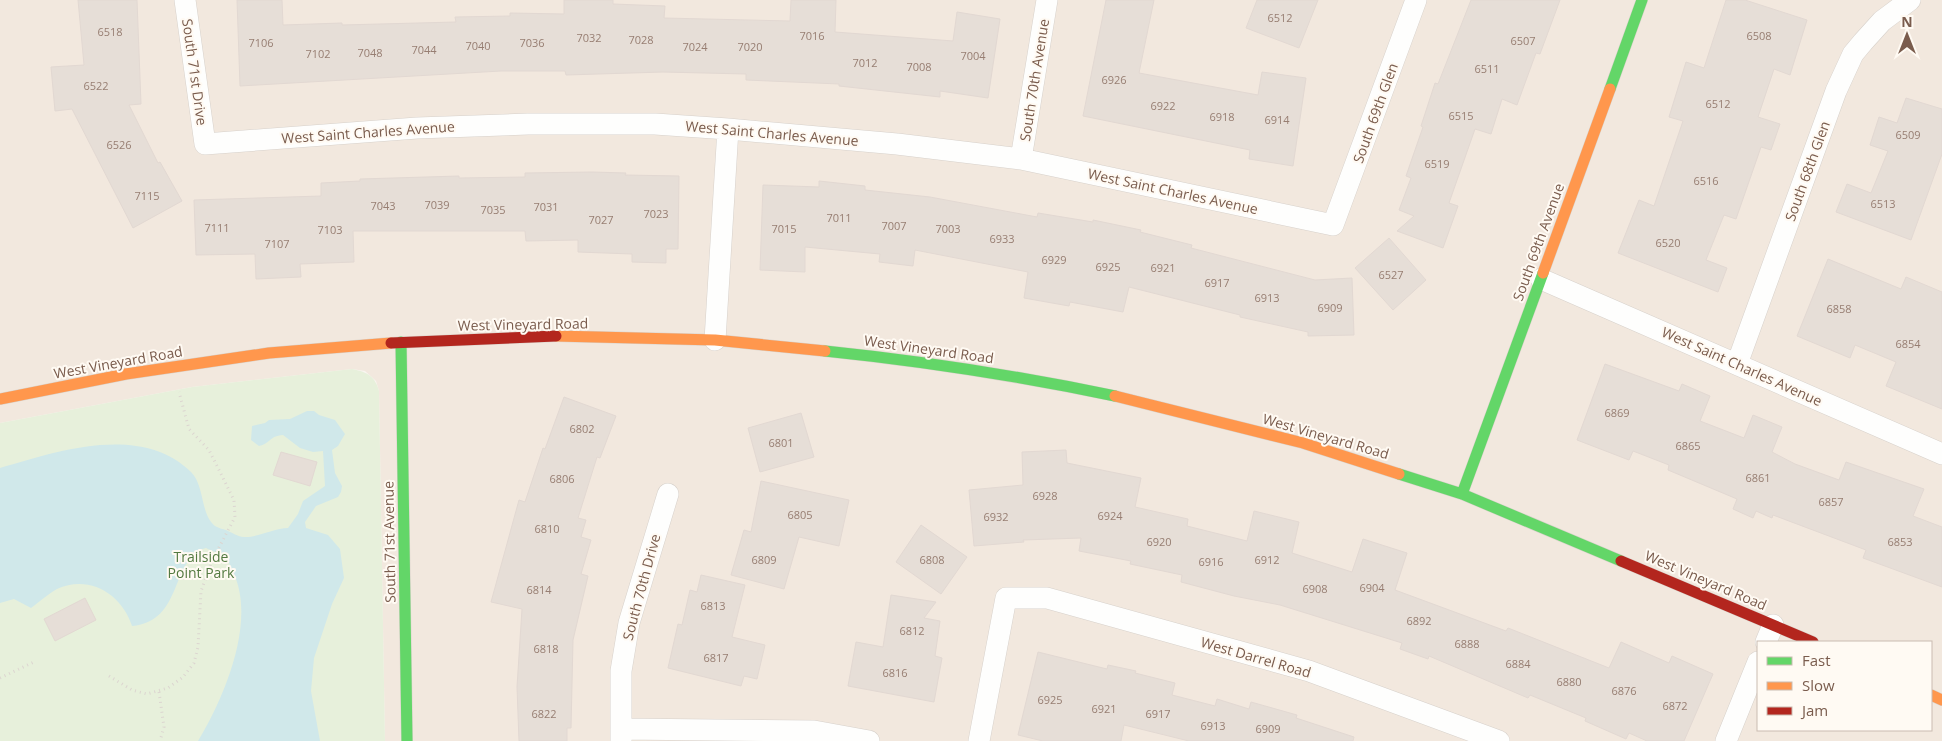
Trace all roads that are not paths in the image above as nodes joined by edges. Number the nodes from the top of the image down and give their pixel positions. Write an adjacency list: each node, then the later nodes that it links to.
1 (185, 0): 7 (street, South 71st Drive)
2 (1047, 0): 8 (street, South 70th Avenue)
3 (1416, 0): 9 (street, South 69th Glen)
4 (1642, 0): 10 (street, South 69th Avenue)
5 (1910, 0): 13 (street, South 68th Glen)
6 (728, 129): 7 (street, West Saint Charles Avenue); 8 (street, West Saint Charles Avenue); 11 (street)
7 (205, 144)
8 (1021, 159): 9 (street, West Saint Charles Avenue)
9 (1333, 225)
10 (1541, 279): 13 (street, West Saint Charles Avenue); 17 (street, South 69th Avenue)
11 (715, 340): 12 (street, West Vineyard Road); 17 (street, West Vineyard Road)
12 (401, 342): 14 (street, West Vineyard Road); 22 (street, South 71st Avenue)
13 (1737, 364): 15 (street, West Saint Charles Avenue)
14 (0, 399)
15 (1942, 454)
16 (668, 494): 21 (street, South 70th Drive)
17 (1462, 494): 18 (street, West Vineyard Road)
18 (1770, 634): 19 (street, West Vineyard Road)
19 (1808, 641)
20 (1757, 664): 26 (street)
21 (621, 735): 23 (street)
22 (407, 741)
23 (869, 741)
24 (979, 741): 25 (street, West Darrel Road)
25 (1499, 741)
26 (1726, 741)

